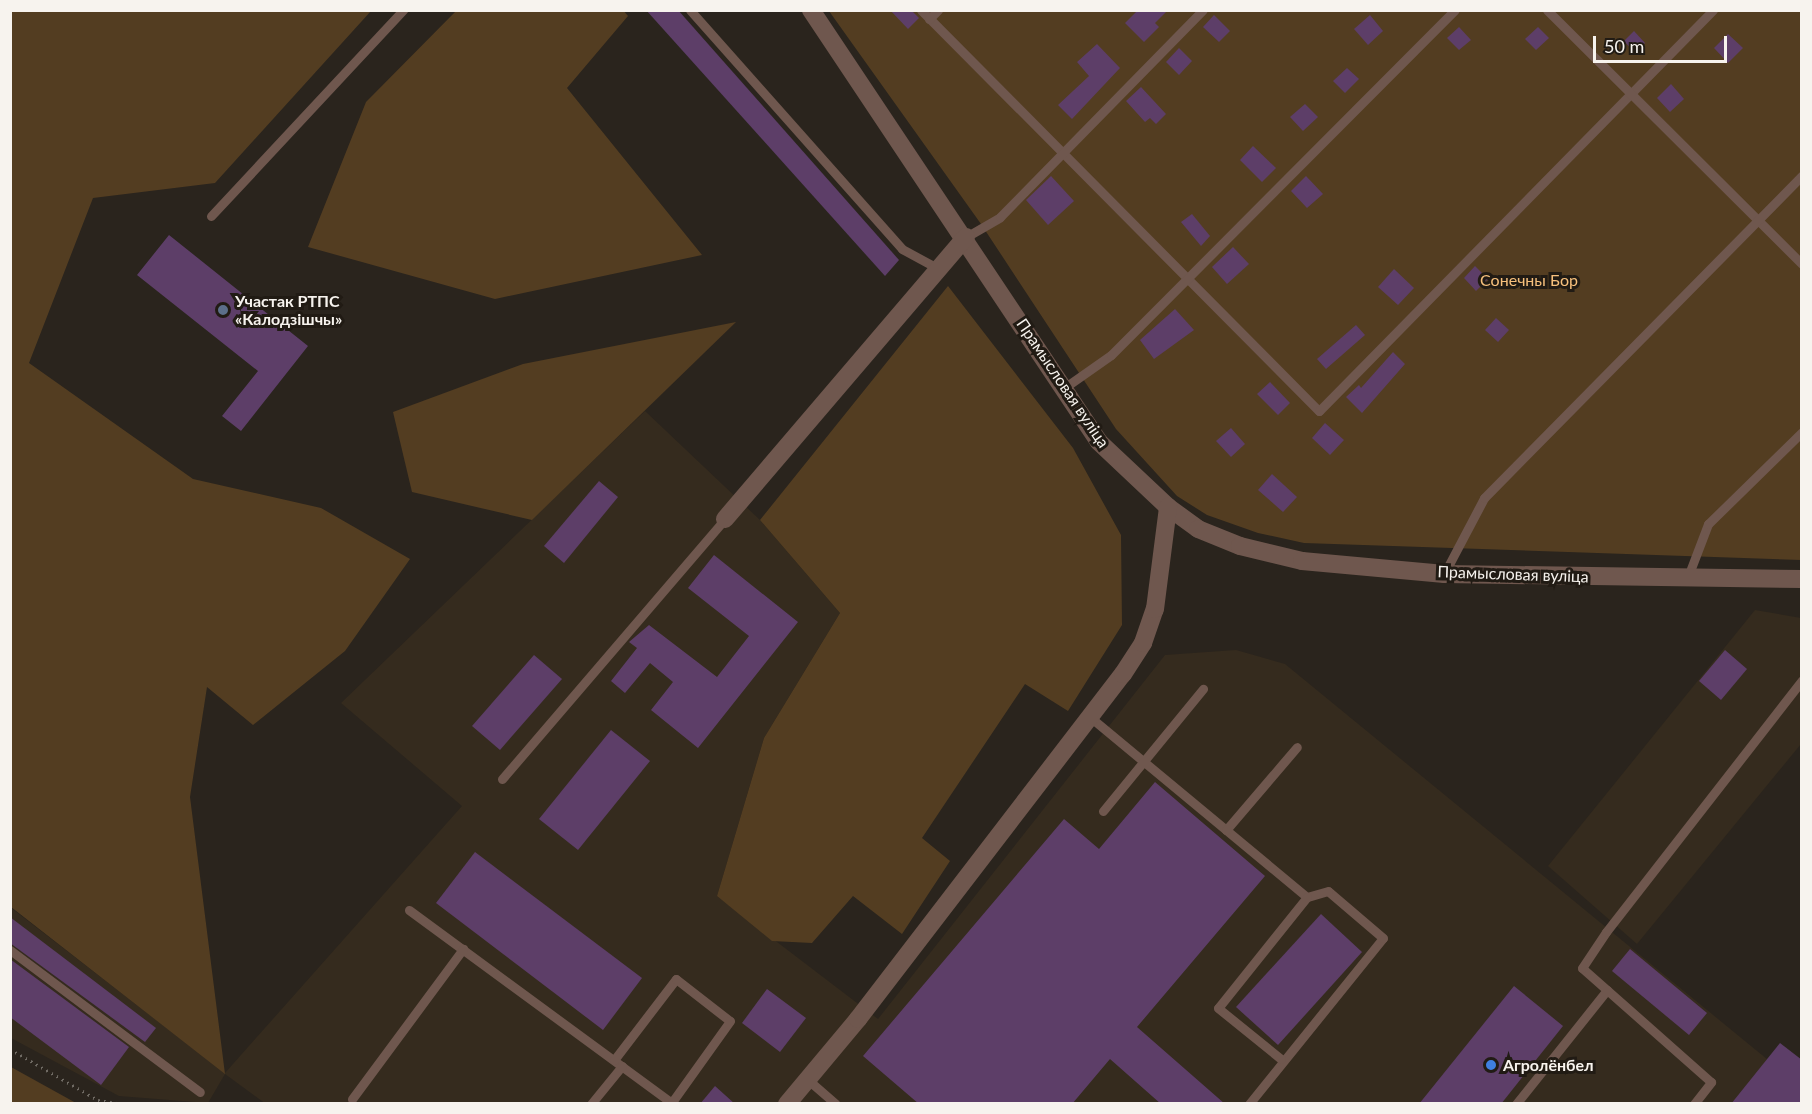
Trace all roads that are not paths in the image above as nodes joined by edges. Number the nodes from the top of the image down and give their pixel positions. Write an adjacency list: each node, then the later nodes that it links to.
1 (403, 10): 14 (lane)
2 (690, 10): 18 (lane)
3 (811, 10): 16 (street, Прамысловая вуліца)
4 (921, 10): 10 (lane)
5 (938, 10): 10 (lane)
6 (1203, 10): 12 (lane)
7 (1455, 10): 19 (lane)
8 (1547, 10): 11 (lane)
9 (1713, 10): 11 (lane)
10 (929, 19): 12 (lane)
11 (1629, 94): 15 (lane); 19 (lane)
12 (1061, 154): 16 (lane); 19 (lane)
13 (1802, 174): 15 (lane)
14 (211, 216)
15 (1757, 218): 17 (lane); 24 (lane)
16 (966, 237): 18 (street); 20 (street, Прамысловая вуліца)
17 (1802, 264)
18 (939, 269): 23 (street)
19 (1187, 279): 20 (lane)
20 (1064, 388): 22 (street, Прамысловая вуліца)
21 (1802, 432): 25 (lane)
22 (1168, 507): 24 (street, Прамысловая вуліца); 29 (street)
23 (725, 519): 32 (lane)
24 (1444, 574): 25 (street, Прамысловая вуліца)
25 (1687, 579): 26 (street, Прамысловая вуліца)
26 (1802, 579)
27 (1802, 680): 39 (lane)
28 (1203, 689): 31 (lane)
29 (1090, 717): 31 (lane); 42 (street)
30 (1297, 747): 34 (lane)
31 (1143, 762): 33 (lane); 34 (lane)
32 (502, 779)
33 (1103, 811)
34 (1226, 830): 35 (lane)
35 (1307, 897): 40 (lane); 40 (lane)
36 (409, 910): 37 (lane)
37 (463, 949): 41 (lane); 44 (lane)
38 (10, 950): 43 (lane)
39 (1607, 990): 50 (lane); 51 (lane)
40 (1281, 1059): 49 (lane)
41 (618, 1063): 45 (lane); 45 (lane); 46 (lane)
42 (807, 1079): 47 (street); 48 (lane)
43 (200, 1092)
44 (352, 1099)
45 (670, 1102)
46 (591, 1104)
47 (787, 1104)
48 (836, 1104)
49 (1249, 1104)
50 (1516, 1104)
51 (1694, 1104)

